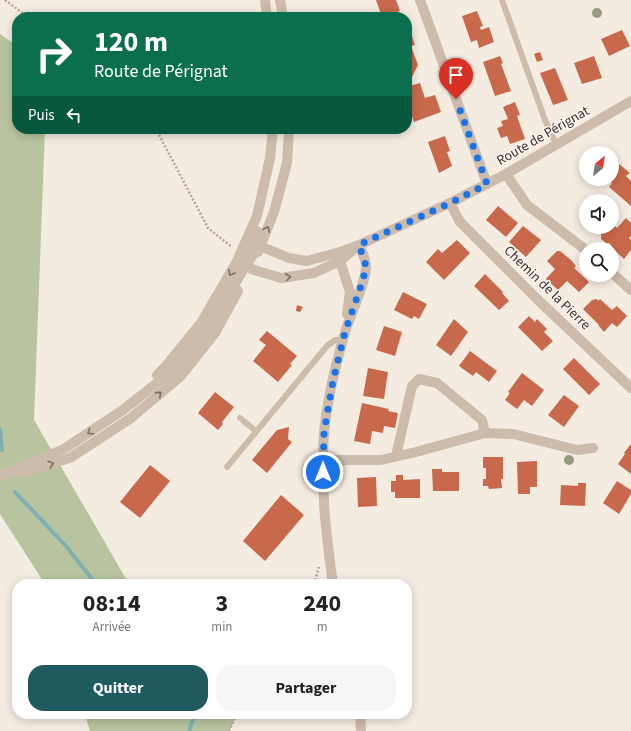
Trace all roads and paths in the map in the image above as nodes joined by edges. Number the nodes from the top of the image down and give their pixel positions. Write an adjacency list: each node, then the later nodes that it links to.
1 (5, 0): 6 (path)
2 (265, 0): 7 (street)
3 (280, 0): 8 (street)
4 (420, 0): 16 (street)
5 (502, 0): 14 (lane)
6 (21, 12)
7 (266, 12)
8 (282, 12)
9 (631, 101): 14 (street, Route de Pérignat)
10 (159, 134): 22 (path)
11 (272, 134): 22 (street)
12 (278, 134): 22 (street)
13 (289, 134): 20 (street, one-way to 13)
14 (556, 144): 15 (street, Route de Pérignat)
15 (506, 174): 16 (street, Route de Pérignat); 19 (street)
16 (487, 184): 17 (street, Route de Pérignat)
17 (450, 203): 18 (street, Route de Pérignat); 26 (street, Chemin de la Pierre)
18 (359, 245): 21 (street, Route de Pérignat); 25 (street)
19 (579, 245)
20 (260, 246): 21 (street); 22 (street)
21 (340, 256): 22 (street, one-way to 21); 25 (street)
22 (246, 262): 34 (street, one-way to 34); 35 (street, one-way to 22)
23 (619, 279): 24 (street)
24 (631, 290)
25 (344, 336): 28 (lane); 32 (street)
26 (631, 388)
27 (240, 418): 28 (lane)
28 (256, 431): 33 (lane)
29 (485, 433): 30 (street); 31 (street); 31 (street)
30 (593, 448)
31 (396, 456): 32 (street)
32 (323, 460): 36 (street)
33 (227, 467)
34 (0, 476)
35 (0, 480)
36 (332, 579)
37 (235, 719): 39 (path)
38 (360, 719): 40 (street)
39 (229, 731)
40 (361, 731)

